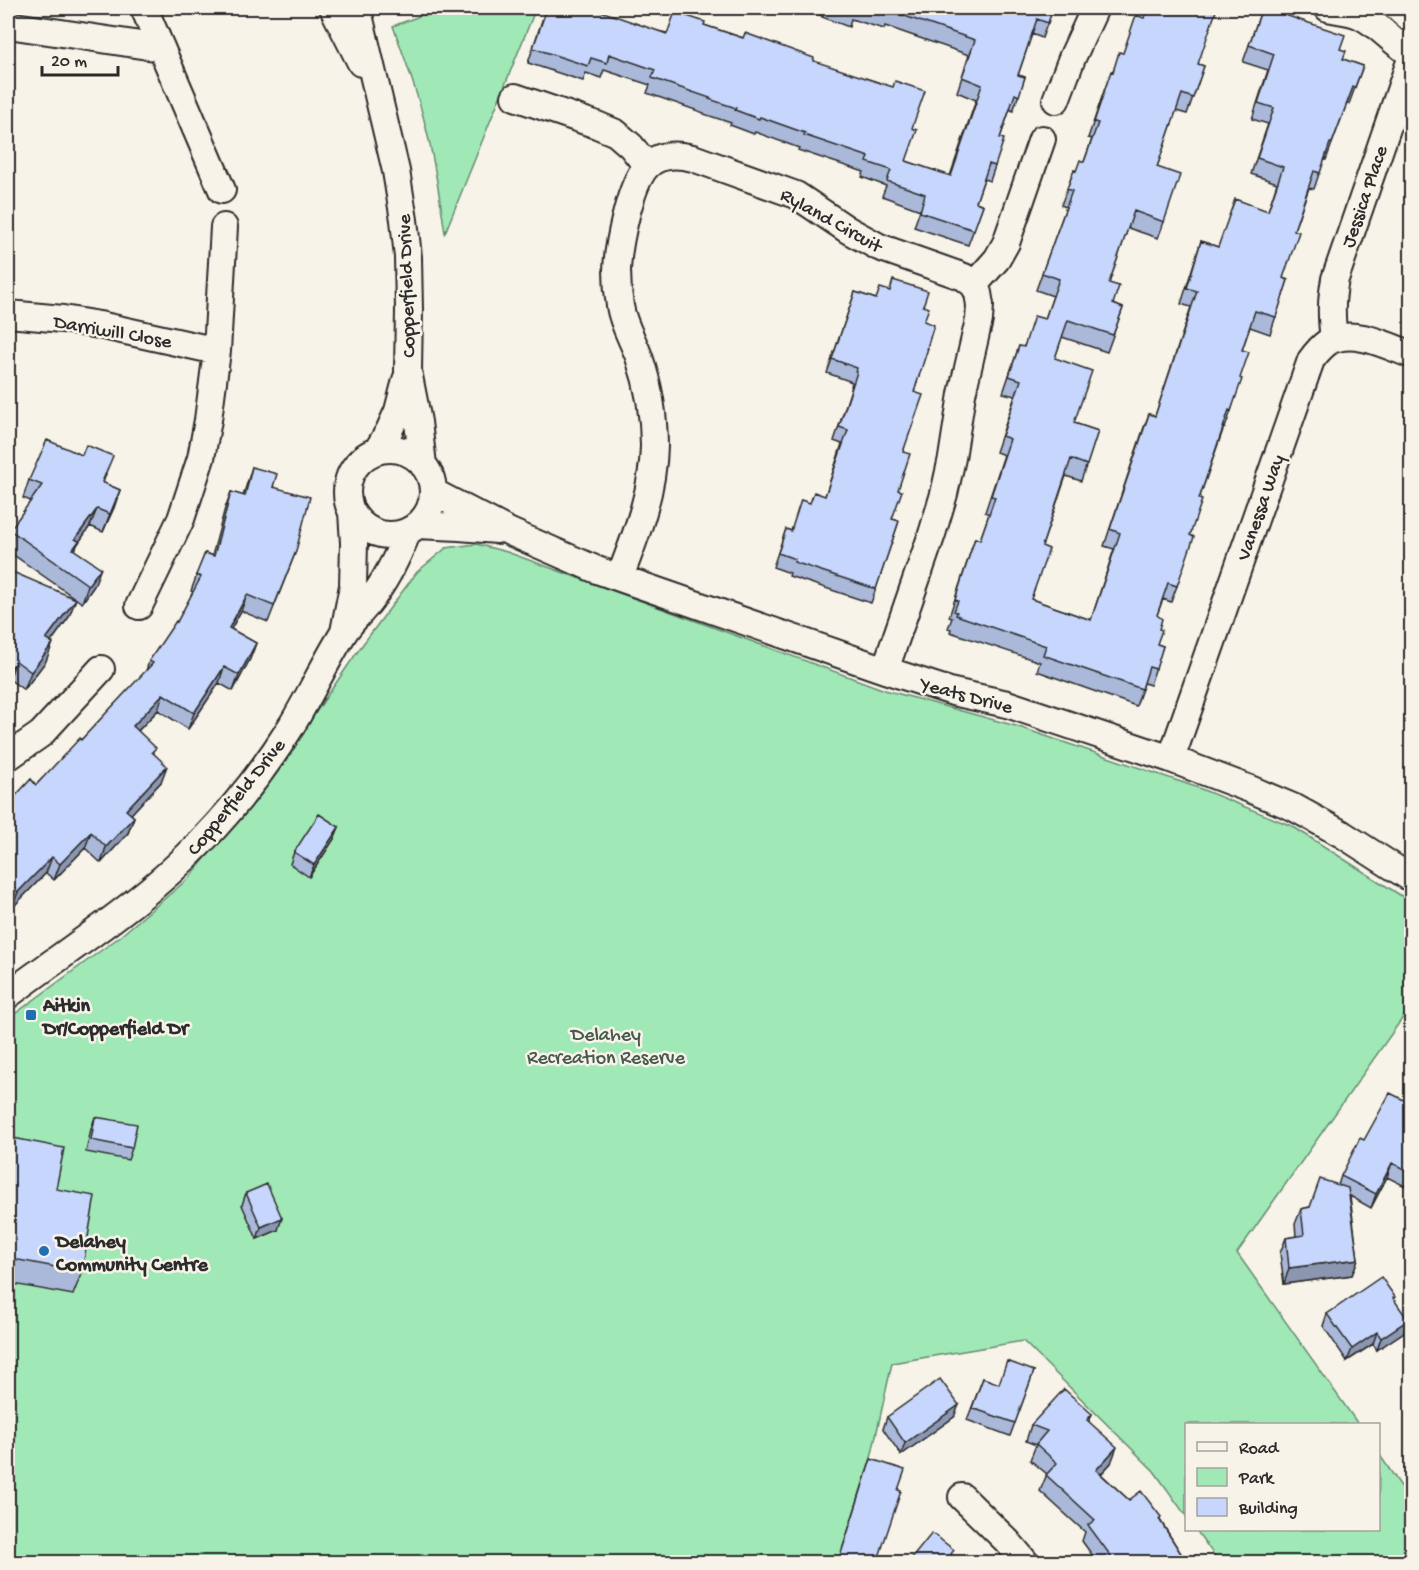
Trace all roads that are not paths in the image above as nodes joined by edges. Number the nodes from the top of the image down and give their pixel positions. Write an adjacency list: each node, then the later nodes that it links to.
1 (144, 8): 7 (street)
2 (333, 8): 9 (street, Copperfield Drive)
3 (356, 8): 9 (street, Copperfield Drive)
4 (1095, 8): 11 (street)
5 (1328, 8): 8 (street, Jessica Place)
6 (8, 25): 7 (street)
7 (162, 48): 14 (street)
8 (1412, 55): 18 (street, Jessica Place)
9 (378, 95): 21 (street, Copperfield Drive)
10 (515, 98): 13 (street)
11 (1056, 100)
12 (1042, 139): 16 (street)
13 (647, 166): 16 (street, Ryland Circuit); 28 (street)
14 (222, 190)
15 (224, 227): 19 (street)
16 (974, 285): 32 (street)
17 (8, 314): 19 (street, Darriwill Close)
18 (1334, 339): 20 (street); 34 (street, Vanessa Way)
19 (217, 351): 29 (street)
20 (1412, 355)
21 (408, 371): 22 (street, Copperfield Drive); 23 (street, Copperfield Drive)
22 (377, 451): 23 (street); 25 (street)
23 (423, 465): 24 (street)
24 (433, 492): 26 (street); 27 (street, Yeats Drive)
25 (352, 512): 26 (street); 30 (street, Copperfield Drive)
26 (412, 528): 27 (street, Yeats Drive); 30 (street, Copperfield Drive)
27 (510, 531): 28 (street, Yeats Drive)
28 (620, 578): 32 (street, Yeats Drive)
29 (139, 606)
30 (344, 632): 36 (street, Copperfield Drive)
31 (101, 669): 33 (street)
32 (885, 670): 34 (street, Yeats Drive)
33 (8, 757)
34 (1171, 759): 35 (street, Yeats Drive)
35 (1412, 879)
36 (8, 995)
37 (963, 1497): 38 (street)
38 (1025, 1563)

